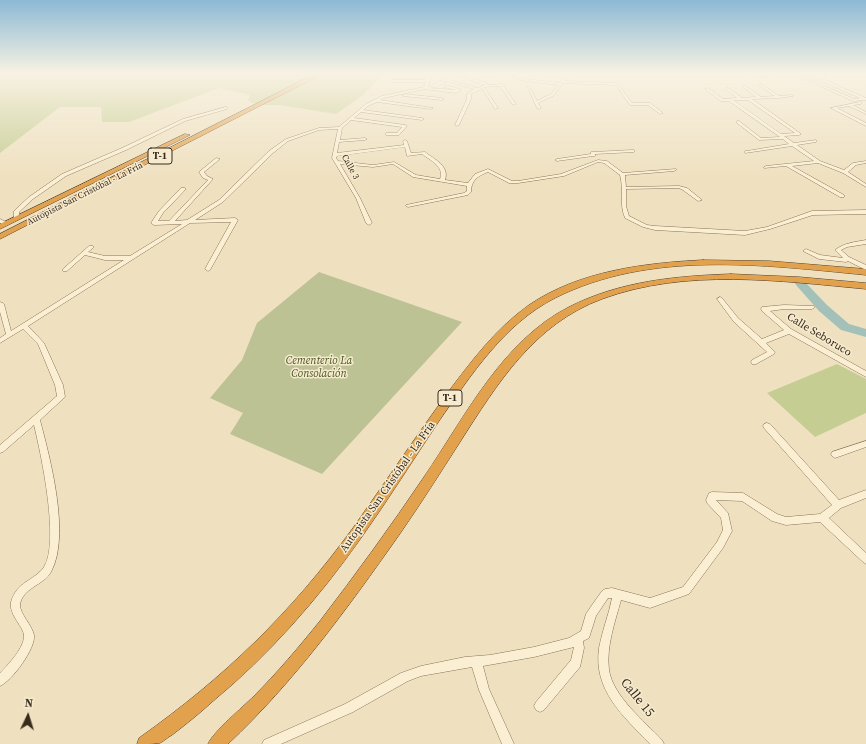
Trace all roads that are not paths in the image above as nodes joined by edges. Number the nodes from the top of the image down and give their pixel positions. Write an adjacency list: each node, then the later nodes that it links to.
1 (223, 109): 52 (street)
2 (236, 109): 52 (highway, Autopista San Cristóbal - La Fría / T-1)
3 (252, 109): 57 (highway, Autopista San Cristóbal - La Fría / T-1)
4 (363, 109): 11 (street)
5 (465, 109): 17 (street)
6 (655, 109): 12 (street)
7 (742, 109): 21 (street)
8 (763, 109): 21 (street)
9 (834, 109): 18 (street)
10 (857, 109): 13 (street)
11 (359, 111): 14 (street); 15 (street)
12 (661, 113)
13 (866, 113)
14 (352, 119): 19 (street); 20 (street)
15 (422, 119)
16 (738, 122): 22 (street)
17 (457, 125)
18 (866, 125)
19 (340, 128): 24 (street, Calle 3); 54 (street)
20 (387, 134)
21 (779, 135): 22 (street)
22 (784, 138): 26 (street)
23 (365, 139): 24 (street)
24 (337, 141): 31 (street, Calle 3)
25 (815, 142): 26 (street)
26 (795, 145): 29 (street); 36 (street)
27 (589, 147): 30 (street)
28 (632, 151): 30 (street)
29 (747, 152)
30 (593, 154): 33 (street); 35 (street)
31 (335, 155): 34 (street, Calle 3); 43 (street)
32 (218, 158): 53 (street)
33 (557, 160)
34 (337, 162): 43 (street); 55 (street, Calle 3)
35 (598, 162): 42 (street); 44 (street)
36 (818, 162): 38 (street); 41 (street)
37 (866, 162): 41 (street)
38 (787, 165): 39 (street); 48 (street)
39 (766, 167)
40 (674, 170): 42 (street)
41 (845, 172): 45 (street)
42 (622, 174): 46 (street)
43 (442, 180): 44 (street)
44 (469, 185): 50 (street)
45 (866, 186)
46 (624, 188): 49 (street); 51 (street)
47 (183, 189): 53 (street)
48 (842, 196)
49 (700, 200)
50 (408, 206)
51 (866, 212)
52 (17, 218): 56 (highway, Autopista San Cristóbal - La Fría / T-1)
53 (171, 222): 54 (street)
54 (190, 222): 62 (street); 65 (street)
55 (369, 223)
56 (2, 224)
57 (0, 237)
58 (866, 242): 63 (street)
59 (91, 247): 61 (street)
60 (806, 250): 63 (street)
61 (83, 253): 62 (street); 66 (street)
62 (132, 258): 72 (street)
63 (858, 262): 64 (street)
64 (866, 268)
65 (208, 269)
66 (65, 270)
67 (866, 272): 93 (highway, Autopista San Cristóbal - La Fría / T-1)
68 (866, 286): 94 (highway, T-1)
69 (720, 299): 76 (street)
70 (1, 304): 74 (street)
71 (812, 308): 73 (street, Calle Seboruco)
72 (24, 326): 74 (street); 79 (street)
73 (789, 331): 76 (street); 78 (street, Calle Seboruco)
74 (9, 335): 75 (street)
75 (0, 341)
76 (762, 342): 77 (street)
77 (754, 362)
78 (866, 374)
79 (36, 420): 82 (street); 91 (street)
80 (767, 426): 85 (street)
81 (866, 444): 83 (street)
82 (0, 450)
83 (835, 454)
84 (866, 494): 85 (street)
85 (838, 505): 86 (street)
86 (822, 518): 87 (street); 88 (street)
87 (866, 560)
88 (618, 595): 89 (street); 97 (street, Calle 15)
89 (578, 638): 90 (street); 92 (street)
90 (476, 661): 95 (street); 96 (street)
91 (0, 681)
92 (540, 706)
93 (145, 744)
94 (216, 744)
95 (268, 744)
96 (508, 744)
97 (658, 744)

